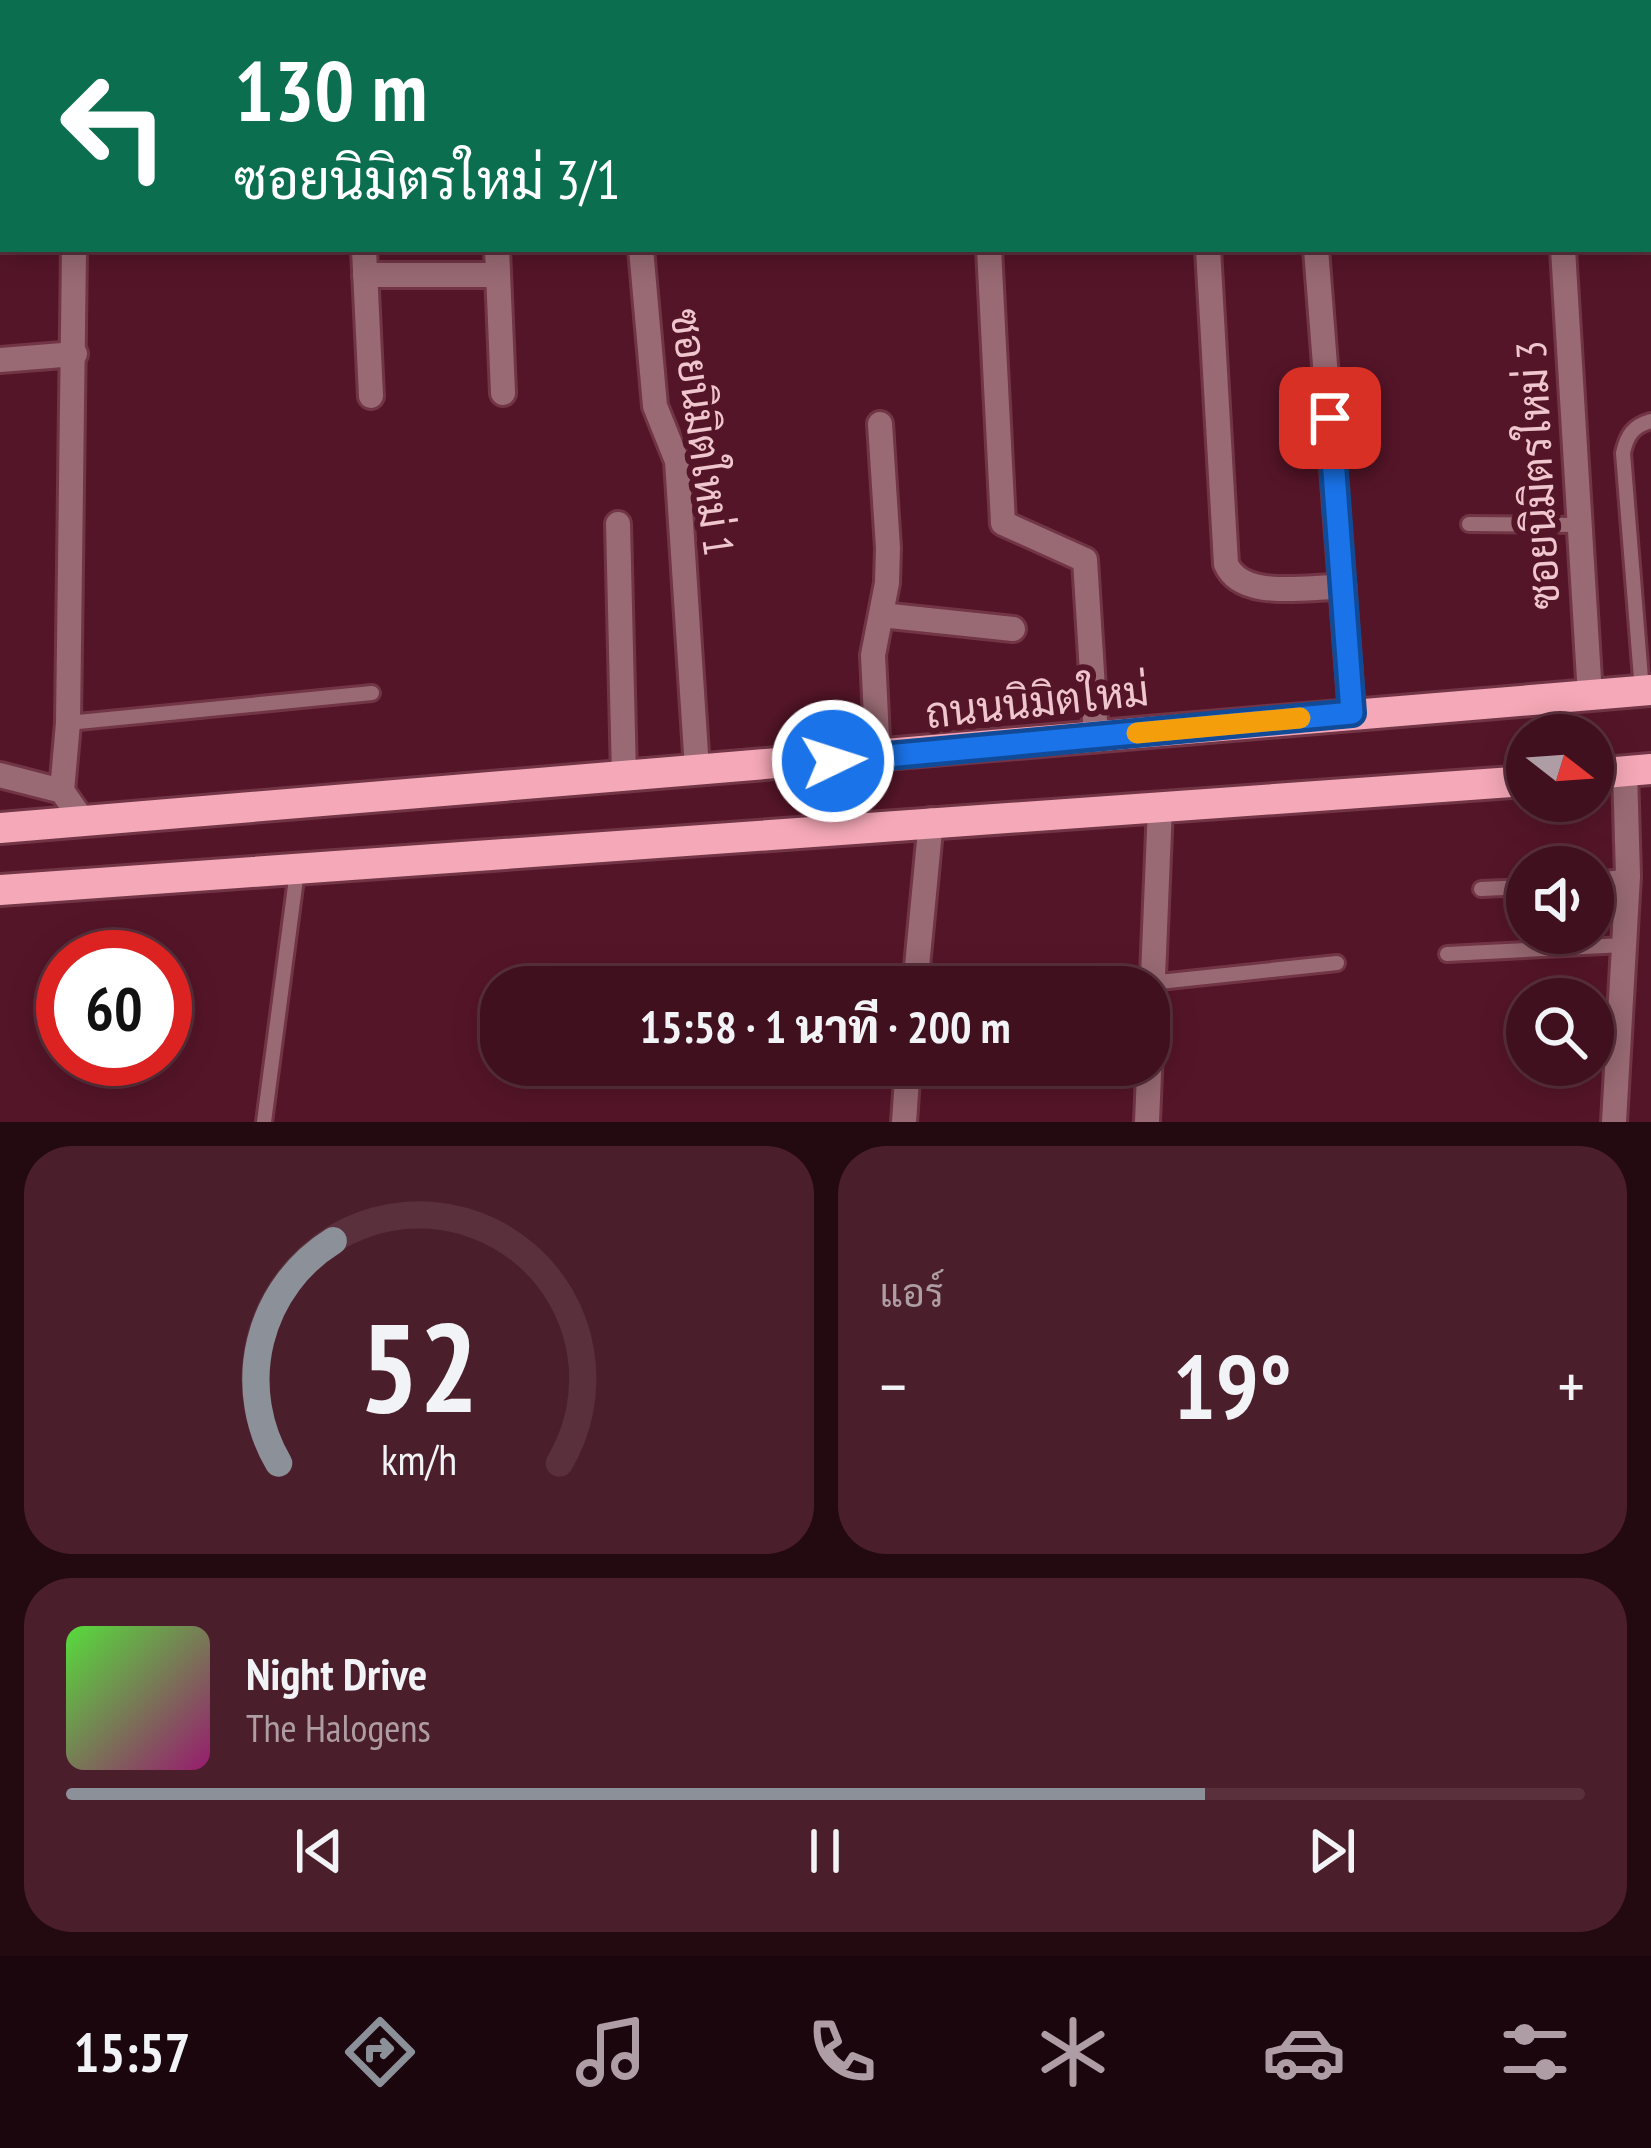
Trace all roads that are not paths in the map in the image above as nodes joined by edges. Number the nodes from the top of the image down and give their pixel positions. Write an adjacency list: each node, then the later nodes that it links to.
1 (74, 252): 10 (street)
2 (497, 252): 9 (street)
3 (641, 252): 29 (street, ซอยนิมิตใหม่ 1)
4 (989, 252): 27 (street)
5 (1208, 252): 19 (street)
6 (1316, 252): 19 (street)
7 (1563, 252): 18 (street, ซอยนิมิตรใหม่ 3)
8 (365, 262): 9 (street); 13 (street)
9 (499, 275): 12 (street)
10 (75, 354): 11 (street); 26 (street)
11 (0, 361)
12 (503, 394)
13 (371, 396)
14 (1651, 421): 22 (lane)
15 (880, 424): 20 (street)
16 (617, 524): 32 (street)
17 (1468, 524): 18 (lane)
18 (1579, 525): 24 (street, ซอยนิมิตรใหม่ 3)
19 (1342, 587): 25 (street)
20 (881, 615): 21 (street); 28 (street)
21 (1013, 629)
22 (1646, 690): 24 (main road, ถนนนิมิตใหม่)
23 (372, 693): 26 (lane)
24 (1590, 696): 25 (main road, ถนนนิมิตใหม่)
25 (1352, 713): 27 (main road, ถนนนิมิตใหม่)
26 (68, 722): 34 (street)
27 (1096, 737): 28 (main road, ถนนนิมิตใหม่)
28 (878, 759): 29 (main road, ถนนนิมิตใหม่)
29 (697, 769): 32 (main road, ถนนนิมิตใหม่)
30 (1638, 770): 40 (street)
31 (0, 775): 34 (street)
32 (624, 776): 37 (main road, ถนนนิมิตใหม่)
33 (1506, 782): 35 (main road)
34 (62, 791): 37 (street)
35 (1160, 807): 36 (main road); 49 (street)
36 (931, 820): 39 (main road); 48 (street)
37 (83, 821): 38 (main road, ถนนนิมิตใหม่)
38 (0, 828)
39 (297, 871): 44 (main road); 53 (lane)
40 (1628, 876): 41 (lane); 45 (street)
41 (1614, 878)
42 (1506, 888): 43 (lane)
43 (1481, 889)
44 (0, 890)
45 (1624, 944): 46 (lane); 56 (street)
46 (1448, 955)
47 (1337, 963): 50 (lane)
48 (917, 966)
49 (1155, 966)
50 (1170, 981)
51 (907, 1086): 54 (street)
52 (1149, 1086): 55 (street)
53 (264, 1122)
54 (904, 1122)
55 (1147, 1122)
56 (1614, 1122)

